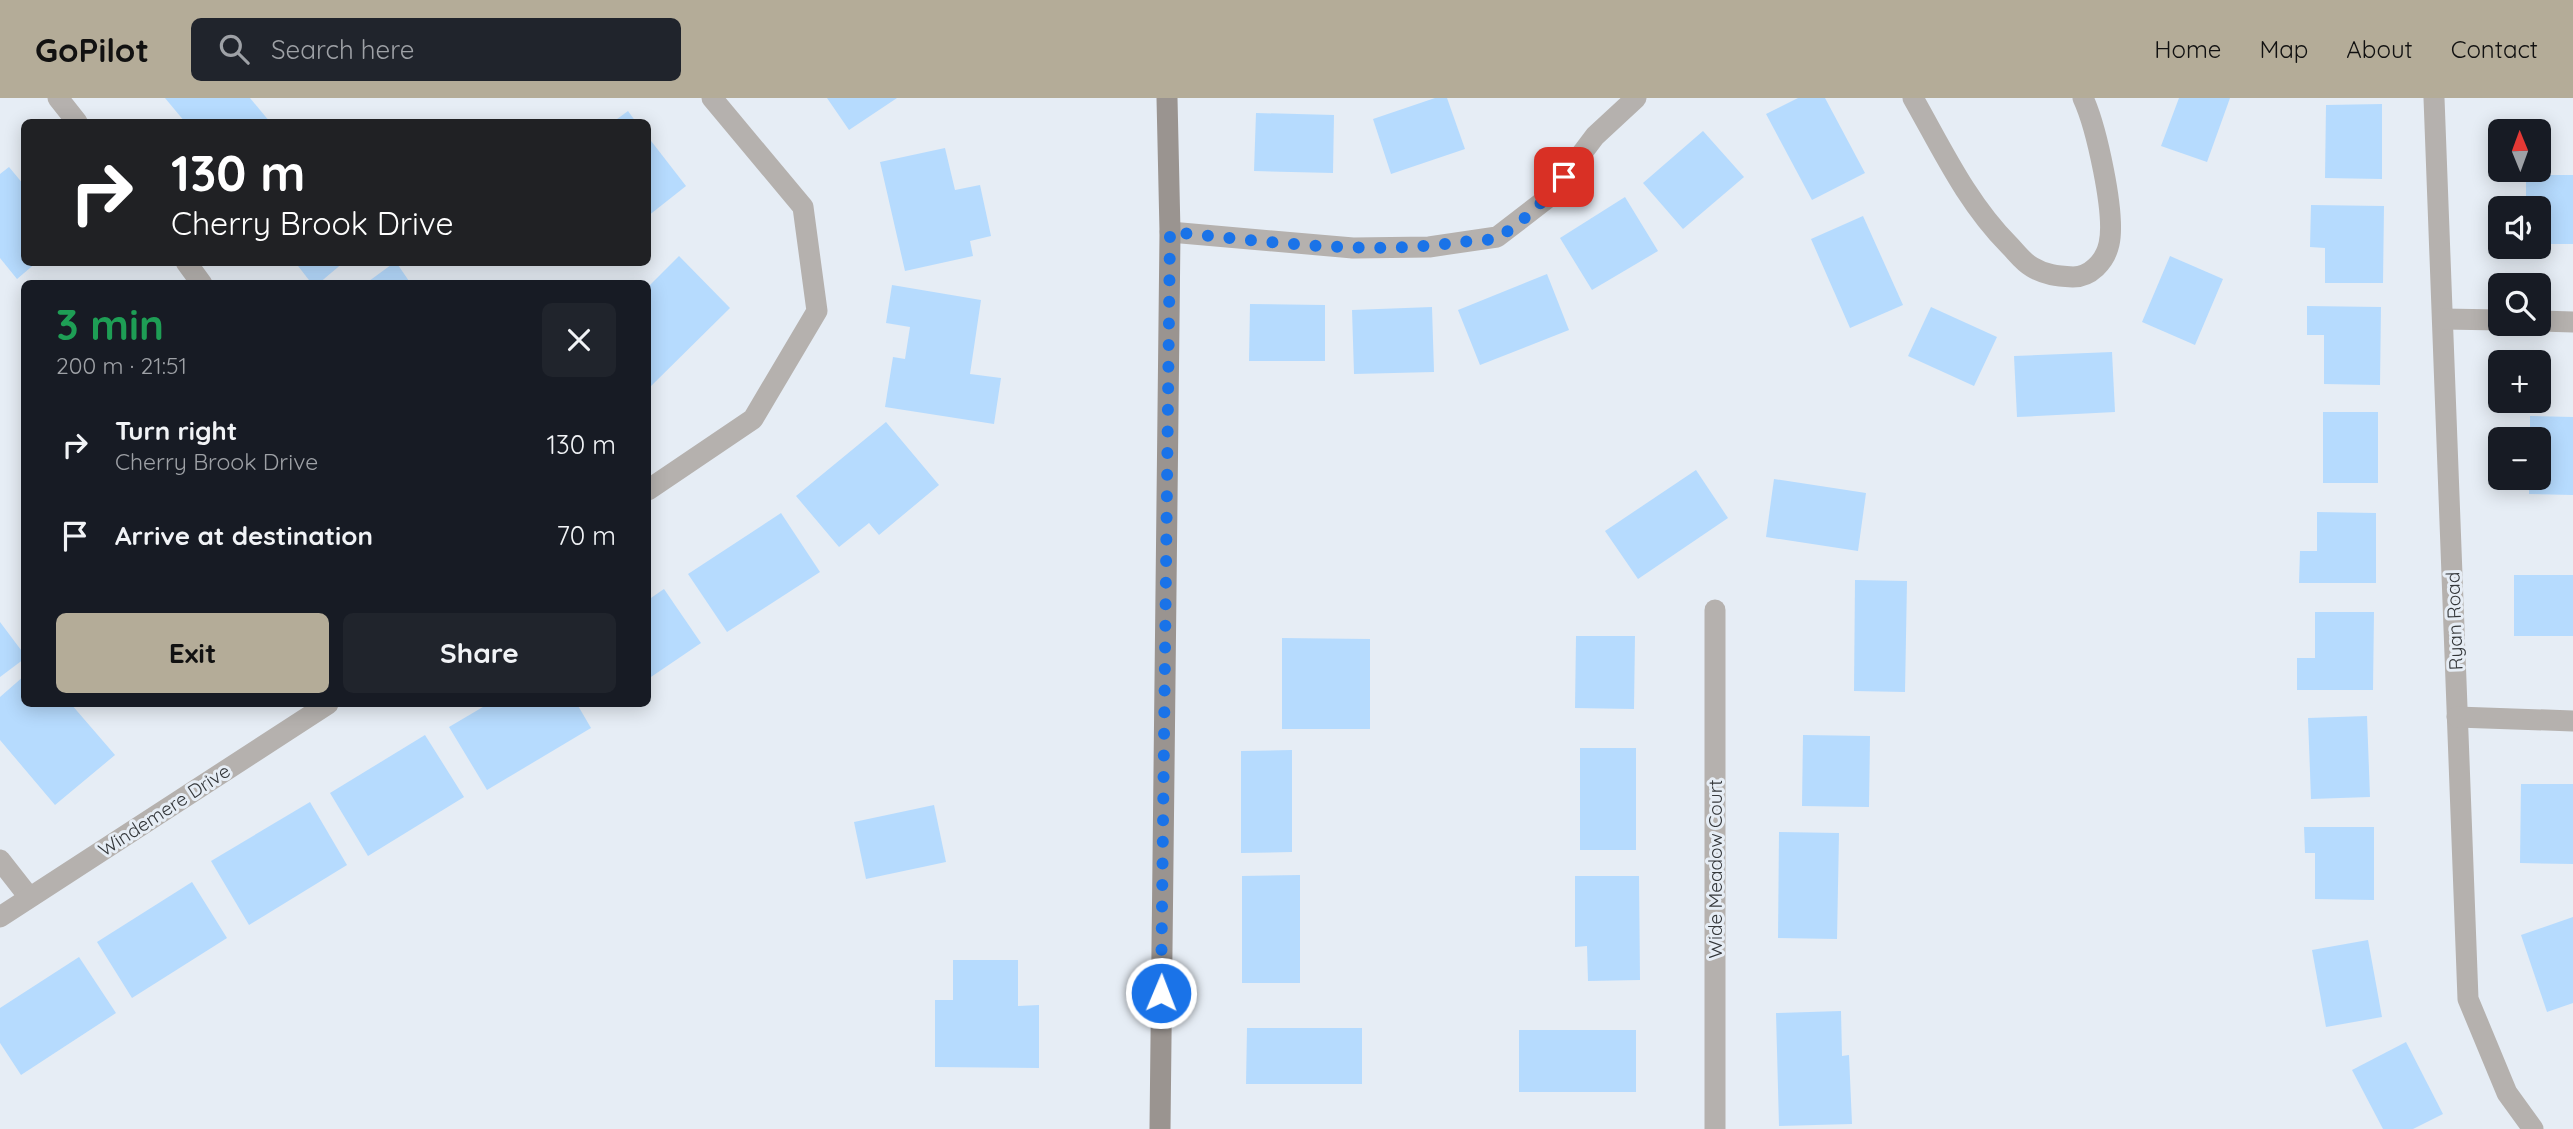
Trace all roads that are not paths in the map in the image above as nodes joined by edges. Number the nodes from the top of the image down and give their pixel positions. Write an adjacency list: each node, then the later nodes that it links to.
1 (58, 98): 8 (street)
2 (712, 98): 14 (street)
3 (1167, 98): 9 (street)
4 (1636, 98): 9 (street)
5 (1913, 98): 6 (street)
6 (2083, 98)
7 (2434, 98): 10 (street, Ryan Road)
8 (75, 119)
9 (1170, 232): 22 (street)
10 (2442, 319): 11 (street); 17 (street, Ryan Road)
11 (2488, 320)
12 (2551, 321): 13 (street)
13 (2573, 322)
14 (651, 488)
15 (1715, 610): 23 (street, Wide Meadow Court)
16 (323, 707): 20 (street, Windemere Drive)
17 (2458, 717): 18 (street); 24 (street, Ryan Road)
18 (2573, 721)
19 (0, 860): 20 (street)
20 (29, 897): 21 (street, Windemere Drive)
21 (0, 917)
22 (1160, 1129)
23 (1715, 1129)
24 (2533, 1129)

